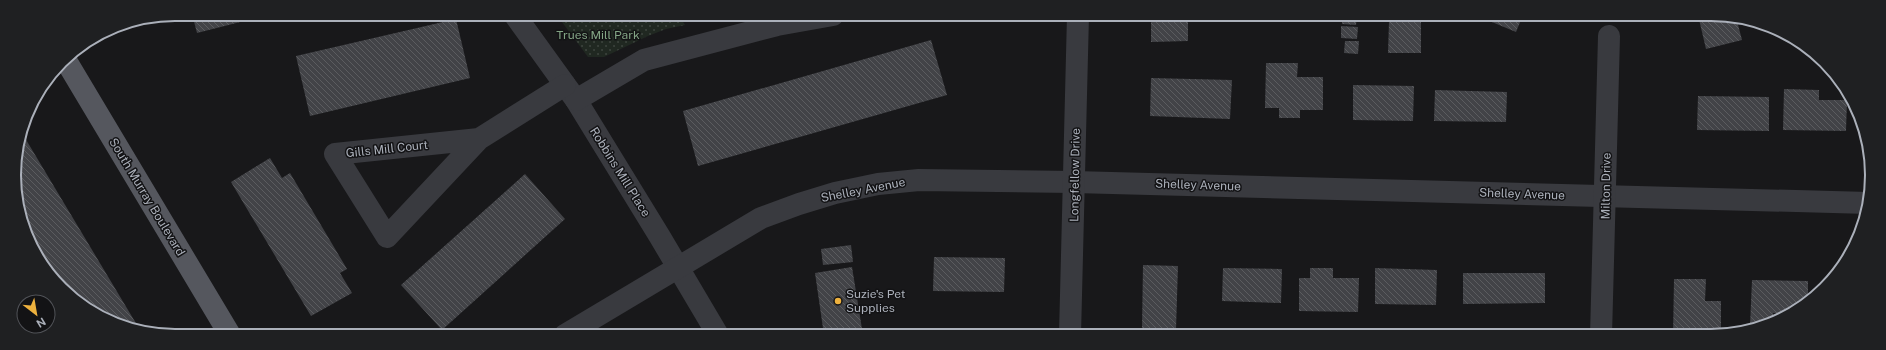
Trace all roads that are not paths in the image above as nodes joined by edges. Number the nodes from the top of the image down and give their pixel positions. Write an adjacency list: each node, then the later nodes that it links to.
1 (519, 21): 6 (street, Robbins Mill Place)
2 (777, 21): 6 (street, Gills Mill Court)
3 (1078, 21): 8 (street, Longfellow Drive)
4 (1609, 36): 9 (street, Milton Drive)
5 (68, 64): 12 (main road, South Murray Boulevard)
6 (571, 93): 7 (street, Gills Mill Court); 11 (street, Robbins Mill Place)
7 (479, 139): 7 (street, Gills Mill Court)
8 (1074, 182): 9 (street, Shelley Avenue); 11 (street, Shelley Avenue); 15 (street, Longfellow Drive)
9 (1606, 196): 10 (street, Shelley Avenue); 16 (street, Milton Drive)
10 (1862, 203)
11 (678, 267): 13 (street, Shelley Avenue); 14 (street, Robbins Mill Place)
12 (226, 329)
13 (575, 329)
14 (714, 329)
15 (1070, 329)
16 (1602, 329)

